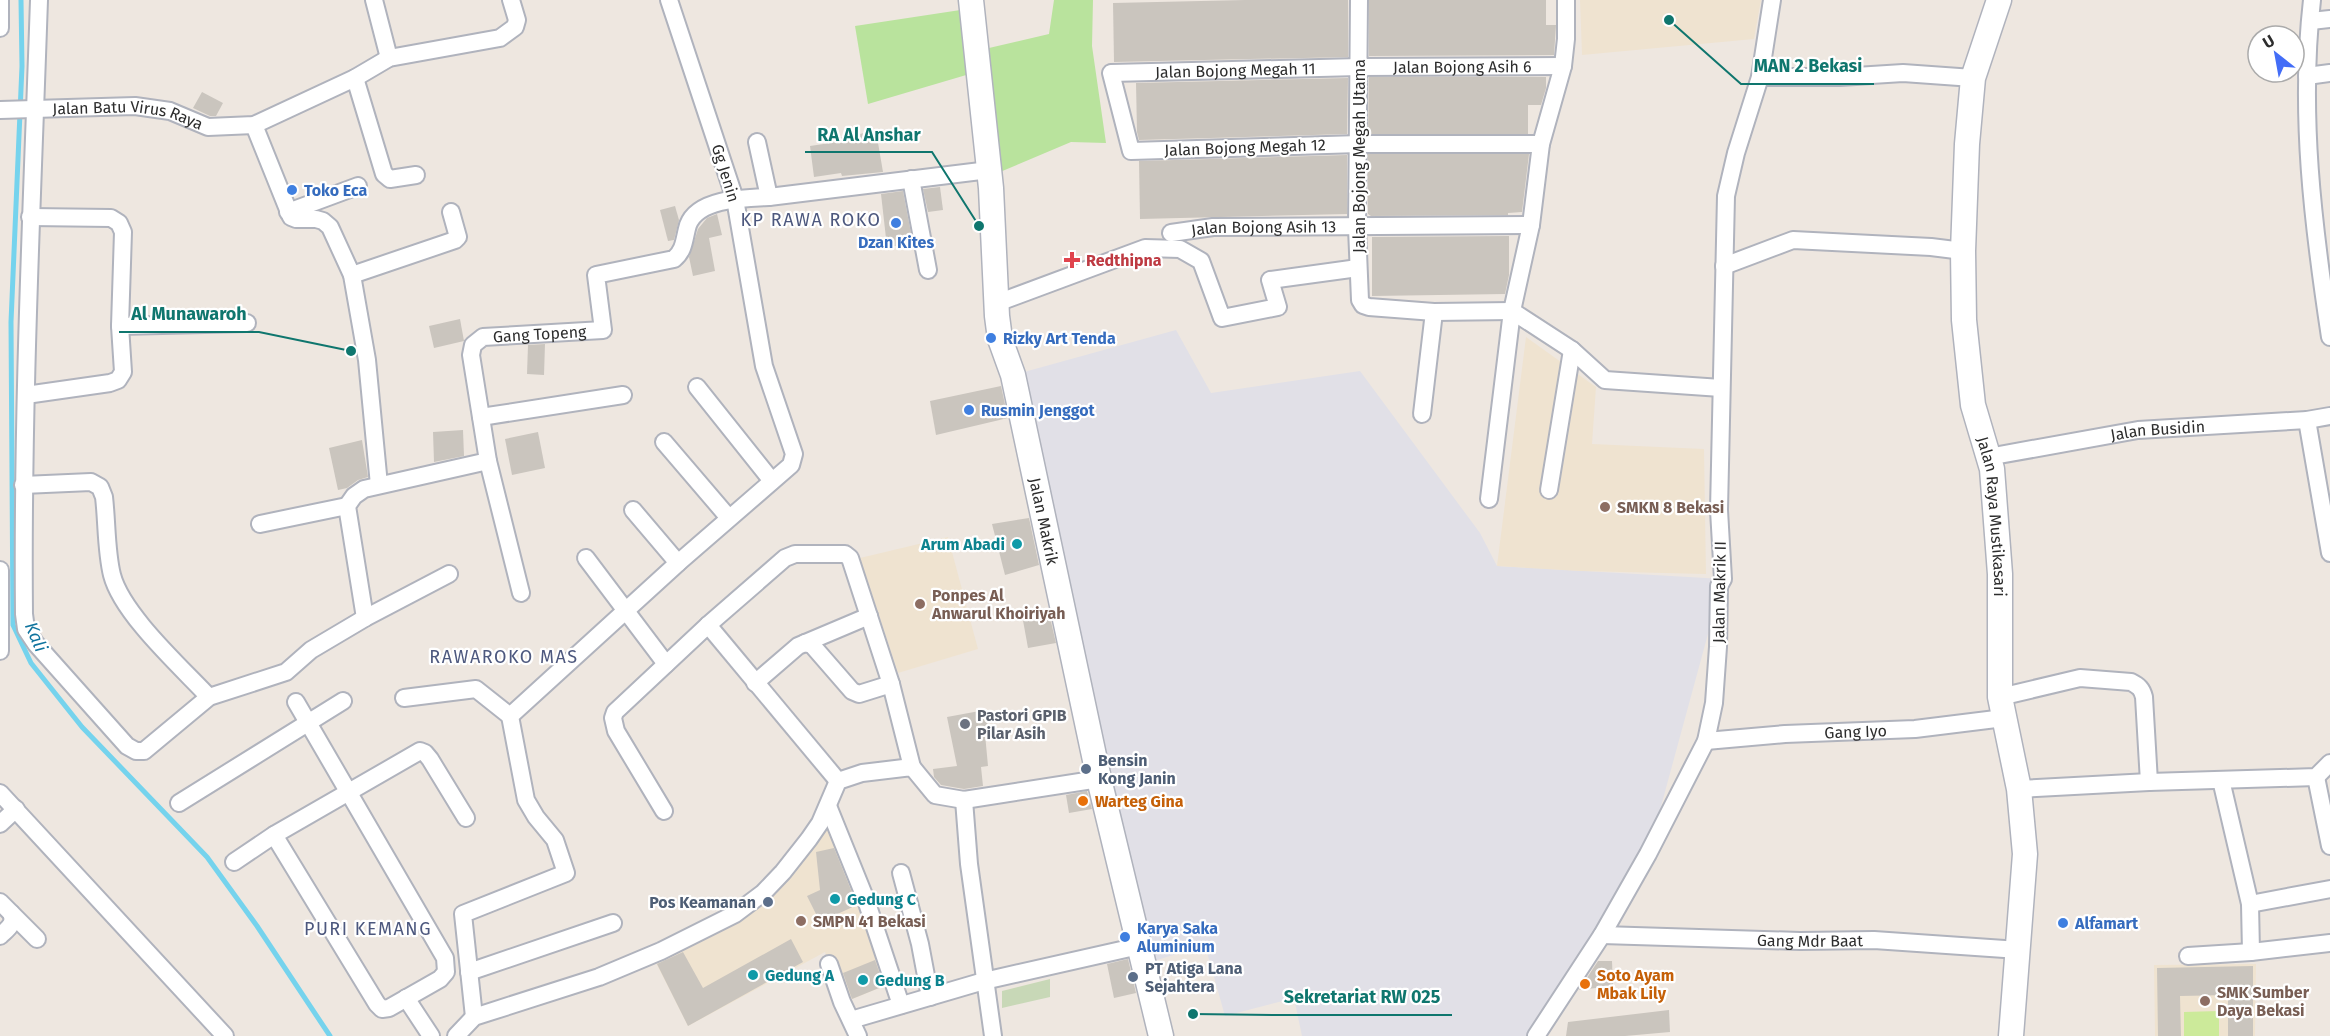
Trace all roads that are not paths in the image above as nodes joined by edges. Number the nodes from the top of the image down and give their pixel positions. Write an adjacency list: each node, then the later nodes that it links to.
1 (0, 0): 14 (street)
2 (39, 0): 23 (street)
3 (374, 0): 15 (street)
4 (511, 0): 15 (street)
5 (669, 0): 35 (street, Gg Jenin)
6 (971, 0): 30 (street, Jalan Makrik)
7 (1359, 0): 17 (street, Jalan Bojong Megah Utama)
8 (1566, 0): 16 (street)
9 (1772, 0): 20 (street, Jalan Makrik II)
10 (2000, 0): 22 (street, Jalan Raya Mustikasari)
11 (2312, 0): 13 (street)
12 (2330, 19): 13 (street)
13 (2311, 21): 19 (street)
14 (0, 28)
15 (388, 58): 21 (street)
16 (1563, 66): 17 (street, Jalan Bojong Asih 6); 28 (street)
17 (1359, 67): 27 (street, Jalan Bojong Megah Utama); 29 (street, Jalan Bojong Megah 11)
18 (2330, 74): 19 (street)
19 (2307, 76): 52 (street)
20 (1760, 77): 22 (street); 43 (street, Jalan Makrik II)
21 (355, 78): 25 (street); 31 (street)
22 (1973, 78): 42 (street, Jalan Raya Mustikasari)
23 (32, 109): 24 (street, Jalan Batu Virus Raya); 25 (street, Jalan Batu Virus Raya); 38 (street)
24 (5, 110)
25 (254, 125): 36 (street)
26 (757, 142): 34 (street)
27 (1359, 144): 28 (street, Jalan Bojong Megah 12); 29 (street, Jalan Bojong Megah 12); 40 (street, Jalan Bojong Megah Utama)
28 (1541, 144): 39 (street)
29 (1131, 151)
30 (989, 170): 32 (street, Gang Topeng); 47 (street, Jalan Makrik)
31 (416, 175)
32 (911, 179): 34 (street, Gang Topeng); 45 (street)
33 (358, 186): 36 (street)
34 (769, 197): 35 (street, Gang Topeng)
35 (735, 199): 60 (street, Gang Topeng); 65 (street, Gg Jenin)
36 (288, 212): 46 (street)
37 (452, 212): 46 (street)
38 (30, 217): 51 (street); 57 (street)
39 (1532, 225): 40 (street, Jalan Bojong Asih 13); 48 (street)
40 (1357, 228): 41 (street, Jalan Bojong Asih 13); 44 (street, Jalan Bojong Megah Utama)
41 (1171, 233)
42 (1963, 251): 43 (street); 63 (street, Jalan Raya Mustikasari)
43 (1724, 266): 55 (street, Jalan Makrik II)
44 (1358, 268): 47 (street); 49 (street, Jalan Bojong Megah Utama)
45 (928, 270)
46 (352, 275): 66 (street)
47 (997, 303): 100 (street, Jalan Makrik)
48 (1512, 311): 49 (street); 53 (street); 69 (street)
49 (1434, 312): 58 (street)
50 (247, 323): 51 (street)
51 (120, 326): 57 (street)
52 (2330, 337)
53 (1572, 350): 55 (street); 68 (street)
54 (697, 387): 65 (street)
55 (1721, 387): 96 (street, Jalan Makrik II)
56 (623, 394): 60 (street)
57 (26, 395): 67 (street)
58 (1422, 414)
59 (2330, 416): 61 (street, Jalan Busidin)
60 (481, 417): 64 (street, Gang Topeng)
61 (2307, 420): 63 (street, Jalan Busidin); 74 (street)
62 (664, 442): 72 (street)
63 (1988, 457): 93 (street, Jalan Raya Mustikasari)
64 (488, 462): 66 (street); 79 (street, Gang Topeng)
65 (772, 481): 72 (street)
66 (379, 484): 70 (street)
67 (23, 485): 89 (street); 89 (street)
68 (1549, 490)
69 (1489, 499)
70 (347, 506): 73 (street); 82 (street)
71 (633, 510): 76 (street)
72 (729, 518): 76 (street)
73 (260, 524)
74 (2330, 554)
75 (586, 558): 80 (street)
76 (678, 563): 80 (street)
77 (0, 570): 85 (street)
78 (449, 574): 82 (street)
79 (520, 593)
80 (626, 610): 86 (street); 94 (street)
81 (869, 616): 83 (street); 84 (street); 88 (street)
82 (365, 618): 89 (street)
83 (708, 625): 86 (street); 87 (street)
84 (805, 643): 87 (street); 88 (street)
85 (0, 651)
86 (666, 664): 111 (street)
87 (755, 683): 102 (street)
88 (891, 684): 98 (street)
89 (209, 697)
90 (404, 698): 94 (street)
91 (343, 701): 95 (street)
92 (297, 702): 95 (street)
93 (2002, 708): 96 (street, Gang Iyo); 103 (street, Gang Iyo); 104 (street, Jalan Raya Mustikasari)
94 (510, 716): 131 (street)
95 (309, 722): 105 (street); 108 (street)
96 (1707, 741): 122 (street, Jalan Makrik II)
97 (2330, 762): 99 (street)
98 (912, 767): 102 (street); 107 (street)
99 (2316, 777): 101 (street); 115 (street)
100 (1099, 778): 107 (street); 126 (street, Jalan Makrik)
101 (2221, 780): 103 (street); 119 (street)
102 (838, 781): 109 (street)
103 (2149, 782): 104 (street)
104 (2019, 789): 127 (street, Jalan Raya Mustikasari)
105 (349, 791): 112 (street); 114 (street); 134 (street)
106 (0, 793): 110 (street)
107 (964, 800): 132 (street)
108 (179, 803)
109 (828, 806): 135 (street); 136 (street)
110 (16, 809): 113 (street); 138 (street)
111 (664, 811)
112 (466, 818)
113 (0, 824)
114 (274, 835): 116 (street); 134 (street)
115 (2330, 846)
116 (234, 862)
117 (901, 873): 133 (street)
118 (2330, 889): 119 (street)
119 (2250, 904): 128 (street)
120 (5, 908): 123 (street); 124 (street)
121 (614, 923): 131 (street)
122 (1602, 935): 127 (street, Gang Mdr Baat); 144 (street, Jalan Makrik II)
123 (0, 936)
124 (37, 939)
125 (2330, 943): 128 (street)
126 (1139, 946): 132 (street); 143 (street, Jalan Makrik)
127 (2019, 950): 145 (street, Jalan Raya Mustikasari)
128 (2251, 952): 129 (street)
129 (2188, 956)
130 (829, 964): 137 (street)
131 (469, 972): 136 (street)
132 (984, 981): 133 (street); 142 (street)
133 (930, 997): 135 (street)
134 (406, 998): 139 (street)
135 (901, 1005): 137 (street)
136 (474, 1017): 140 (street)
137 (851, 1020): 141 (street)
138 (225, 1036)
139 (431, 1036)
140 (456, 1036)
141 (858, 1036)
142 (993, 1036)
143 (1161, 1036)
144 (1536, 1036)
145 (2011, 1036)

